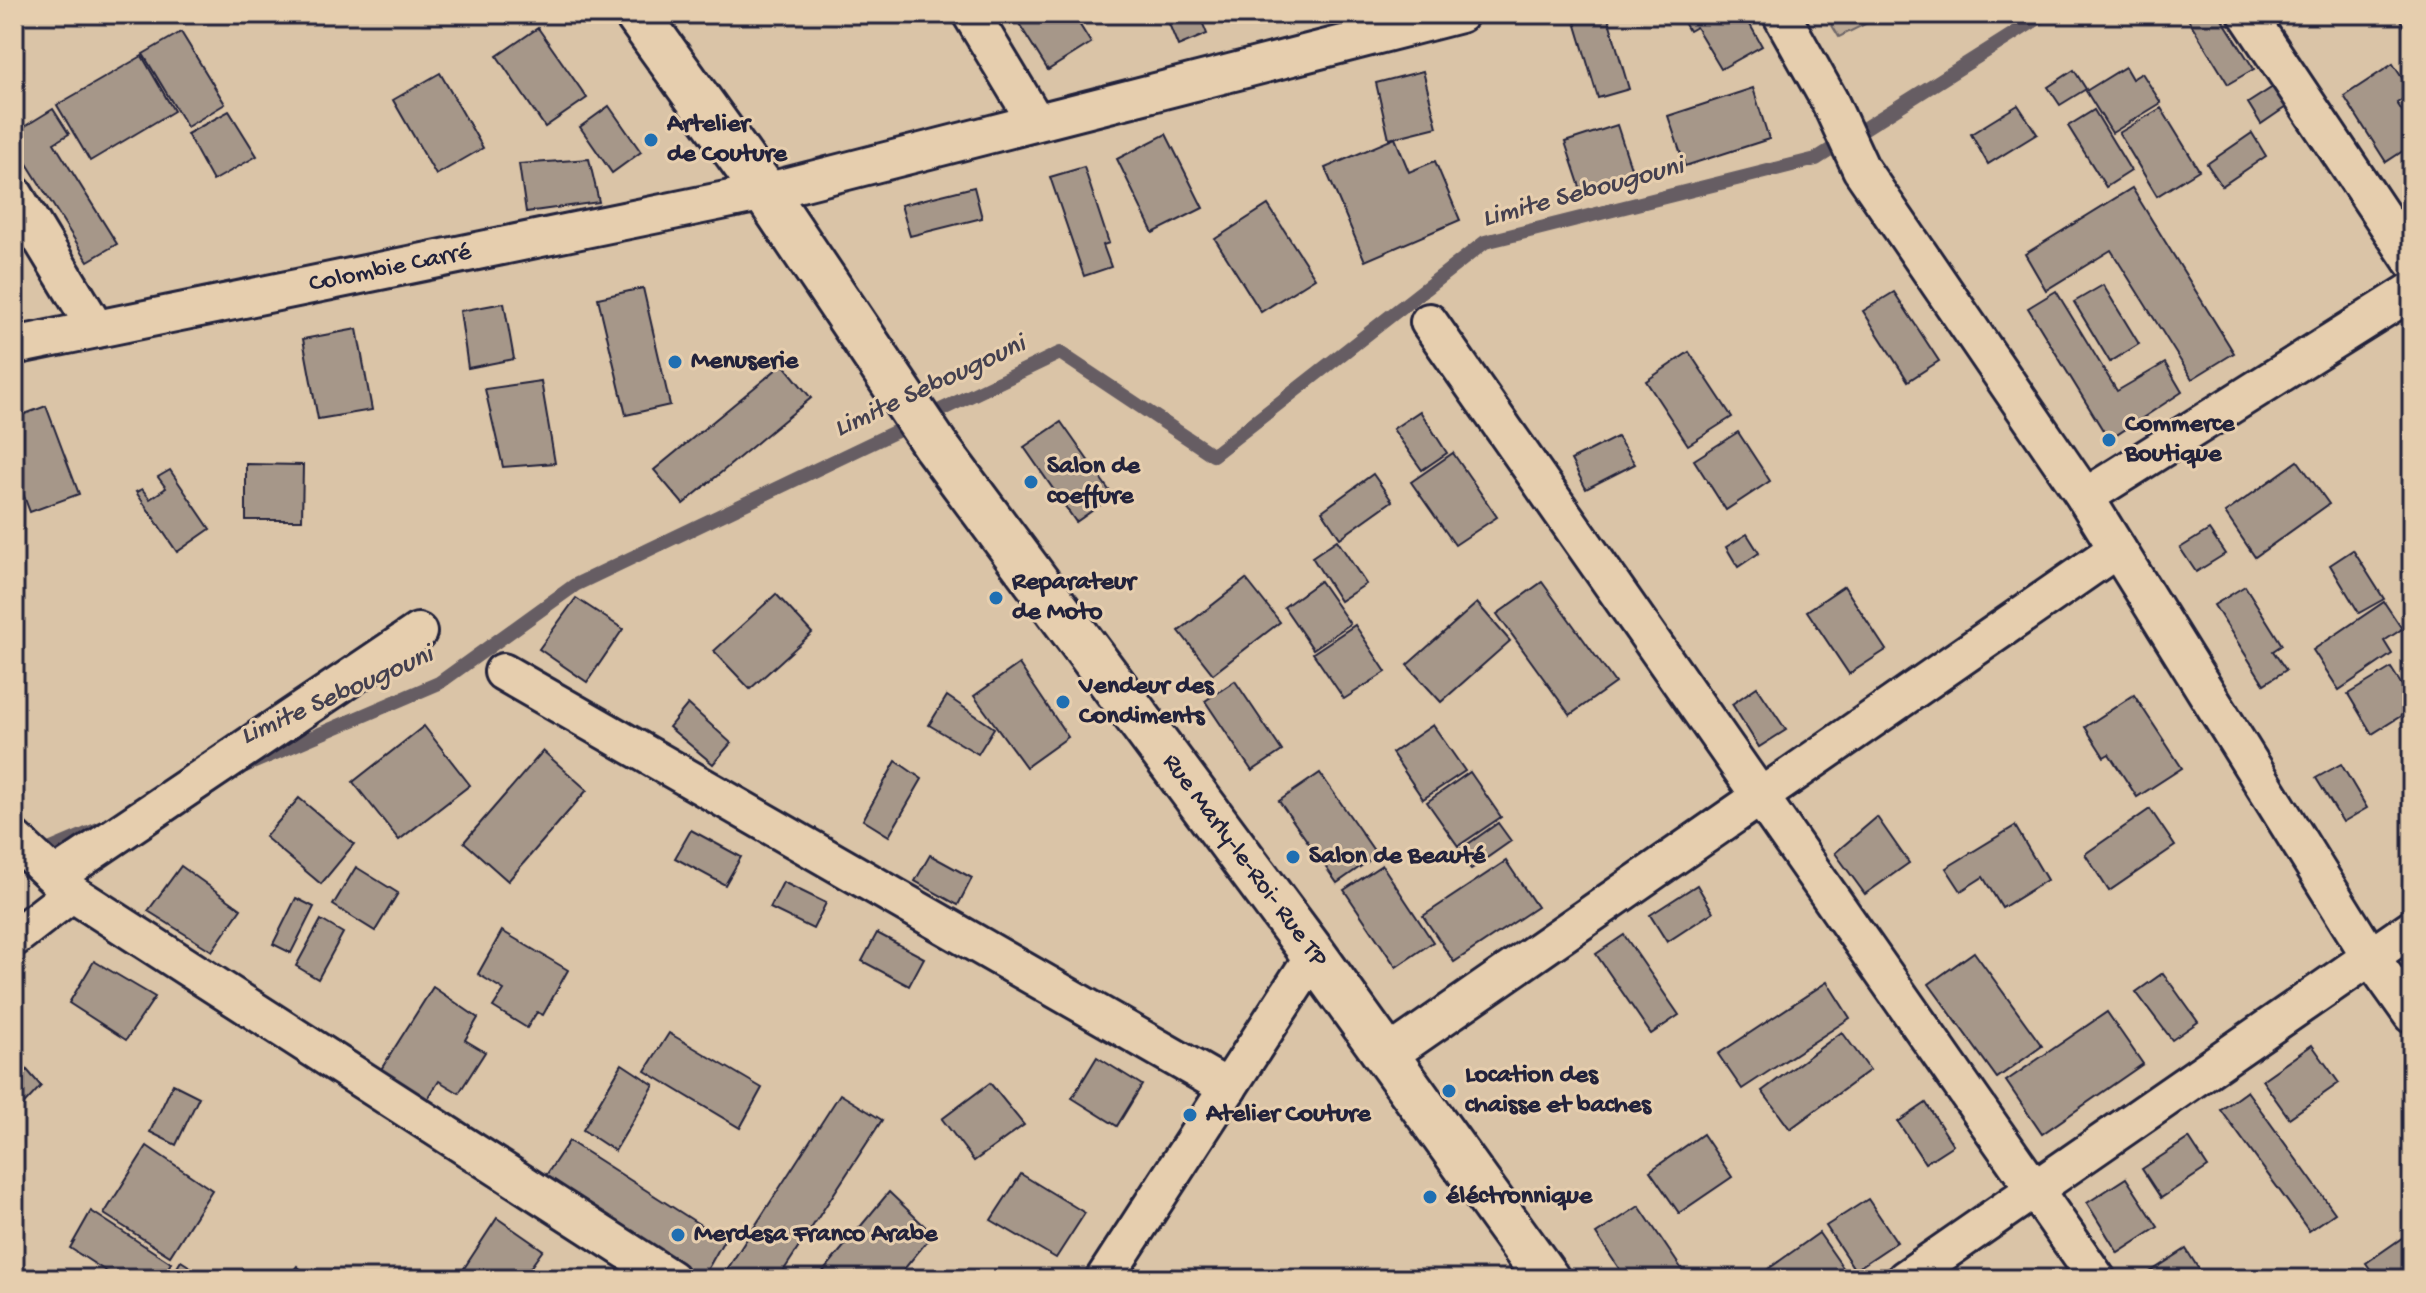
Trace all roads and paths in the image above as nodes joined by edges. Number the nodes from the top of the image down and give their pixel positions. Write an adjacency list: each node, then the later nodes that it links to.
1 (637, 14): 8 (street)
2 (971, 14): 7 (street)
3 (1460, 14): 6 (street, Colombie Carré)
4 (1781, 14): 15 (street)
5 (2247, 14): 10 (street)
6 (1374, 24): 7 (street, Colombie Carré)
7 (1036, 122): 8 (street, Colombie Carré)
8 (765, 192): 13 (street, Colombie Carré); 24 (street, Rue Marly-le-Roi- Rue TP)
9 (14, 194): 13 (street)
10 (2412, 261)
11 (2412, 291): 15 (street)
12 (1429, 322): 19 (street)
13 (96, 329): 14 (street, Colombie Carré)
14 (14, 346)
15 (2085, 497): 16 (street)
16 (2117, 549): 19 (street); 25 (street)
17 (418, 632): 21 (street)
18 (503, 672): 28 (street)
19 (1761, 797): 27 (street); 29 (street)
20 (14, 839): 21 (street)
21 (64, 884): 23 (street); 30 (street)
22 (2412, 928): 25 (street)
23 (14, 938)
24 (1314, 955): 27 (street, Rue Marly-le-Roi- Rue TP); 28 (street)
25 (2370, 956): 26 (street); 29 (street)
26 (2412, 1015)
27 (1387, 1056): 32 (street, Rue Marly-le-Roi- Rue TP)
28 (1228, 1088): 31 (street)
29 (2035, 1189): 33 (street); 34 (street)
30 (671, 1279)
31 (1104, 1279)
32 (1547, 1279)
33 (1905, 1279)
34 (2097, 1279)

